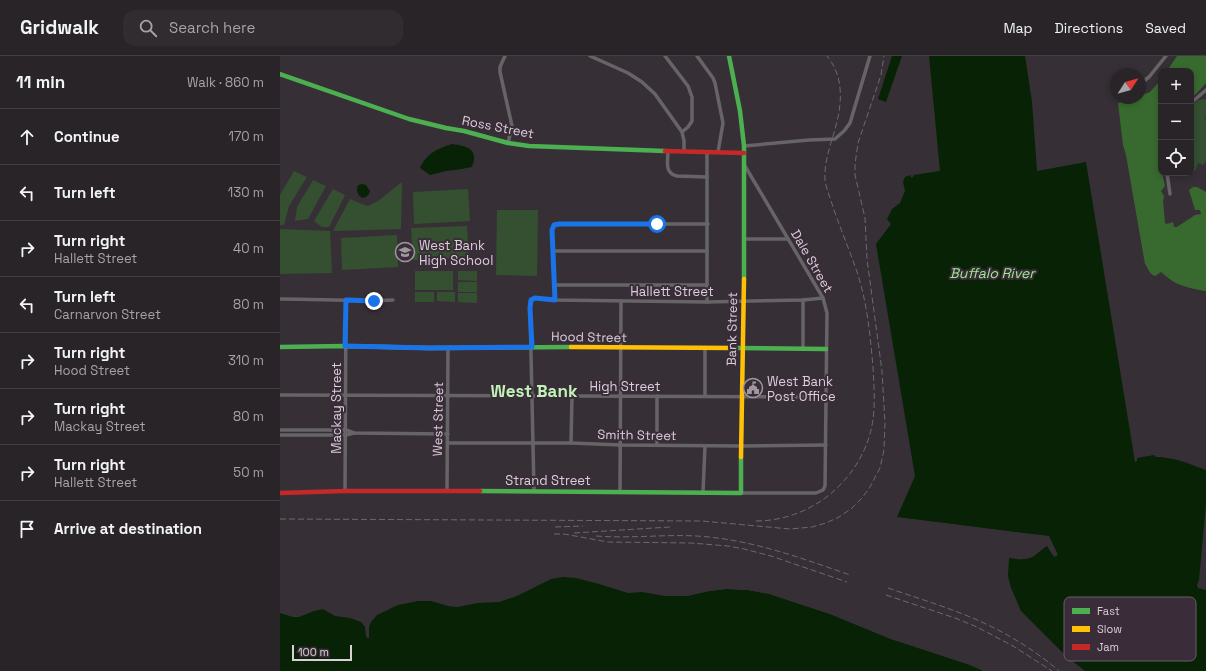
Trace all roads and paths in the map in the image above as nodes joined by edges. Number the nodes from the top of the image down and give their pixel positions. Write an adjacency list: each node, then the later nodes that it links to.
1 (505, 56): 13 (street)
2 (590, 56): 12 (street)
3 (665, 56): 12 (street)
4 (697, 56): 17 (street)
5 (728, 56): 14 (street, Bank Street)
6 (870, 56): 14 (street)
7 (1166, 56): 9 (street)
8 (280, 74): 13 (street, Ross Street)
9 (1146, 79)
10 (1206, 90): 11 (street)
11 (1194, 100)
12 (682, 132): 16 (street)
13 (508, 142): 15 (street, Ross Street)
14 (744, 146): 19 (street, Bank Street)
15 (668, 151): 16 (street, Ross Street); 22 (street)
16 (684, 151): 18 (street, Ross Street)
17 (718, 152): 18 (street, Ross Street); 19 (street, Ross Street)
18 (707, 153): 22 (street)
19 (744, 153): 20 (street, Bank Street)
20 (744, 165): 25 (street, Bank Street); 26 (street, Dale Street)
21 (1167, 176): 23 (street)
22 (707, 177): 24 (street)
23 (1170, 194)
24 (708, 224): 27 (street); 28 (street)
25 (744, 239): 26 (street); 38 (street, Bank Street)
26 (788, 239): 31 (street, Dale Street)
27 (707, 250): 28 (street); 30 (street)
28 (553, 251): 29 (street)
29 (554, 285): 30 (street); 35 (street)
30 (707, 285): 39 (street)
31 (823, 298): 36 (street, Hallett Street); 48 (street, Dale Street)
32 (280, 299): 33 (street)
33 (346, 300): 34 (street); 40 (street, Mackay Street)
34 (393, 300)
35 (555, 300): 37 (street, Hallett Street); 42 (street, Hallett Street)
36 (803, 300): 38 (street, Hallett Street); 47 (street)
37 (621, 301): 39 (street, Hallett Street); 44 (street)
38 (744, 301): 39 (street, Hallett Street); 45 (street, Bank Street)
39 (707, 302)
40 (345, 346): 41 (street, Hood Street); 43 (street, Hood Street); 50 (street, Mackay Street)
41 (280, 347)
42 (532, 347): 43 (street, Hood Street); 44 (street, Hood Street); 52 (street)
43 (448, 348): 51 (street, West Street)
44 (621, 348): 46 (street, Hood Street); 54 (street)
45 (744, 348): 46 (street, Hood Street); 47 (street, Hood Street); 57 (street, Bank Street)
46 (705, 349): 56 (street)
47 (803, 349): 48 (street, Hood Street)
48 (826, 349): 58 (street, Dale Street)
49 (280, 395): 50 (street, High Street)
50 (345, 396): 51 (street, High Street); 60 (street, Mackay Street)
51 (448, 396): 52 (street, High Street); 62 (street, West Street)
52 (532, 396): 53 (street, High Street); 67 (street)
53 (572, 396): 54 (street, High Street); 65 (street)
54 (621, 396): 55 (street, High Street); 68 (street)
55 (657, 396): 56 (street, High Street); 69 (street)
56 (705, 396): 57 (street, High Street)
57 (742, 396): 58 (street, High Street); 72 (street, Bank Street)
58 (826, 397): 70 (street, Dale Street)
59 (280, 430): 60 (street)
60 (346, 430): 61 (street); 64 (street, Mackay Street)
61 (354, 432): 62 (street); 64 (street)
62 (448, 434): 66 (street, West Street)
63 (280, 435): 64 (street)
64 (346, 435): 73 (street, Mackay Street)
65 (571, 442): 67 (street, Smith Street); 68 (street, Smith Street)
66 (448, 443): 67 (street, Smith Street); 74 (street, West Street)
67 (533, 443): 75 (street)
68 (621, 445): 69 (street, Smith Street); 76 (street)
69 (657, 445): 71 (street, Smith Street)
70 (826, 445): 72 (street, Smith Street); 80 (street, Dale Street)
71 (705, 446): 72 (street, Smith Street); 77 (street)
72 (740, 446): 79 (street, Bank Street)
73 (345, 491): 74 (street, Strand Street); 78 (street, Strand Street)
74 (447, 491): 75 (street, Strand Street)
75 (534, 491): 76 (street, Strand Street)
76 (620, 492): 77 (street, Strand Street)
77 (703, 492): 79 (street, Strand Street)
78 (280, 493)
79 (741, 493): 80 (street, Strand Street)
80 (816, 493)

